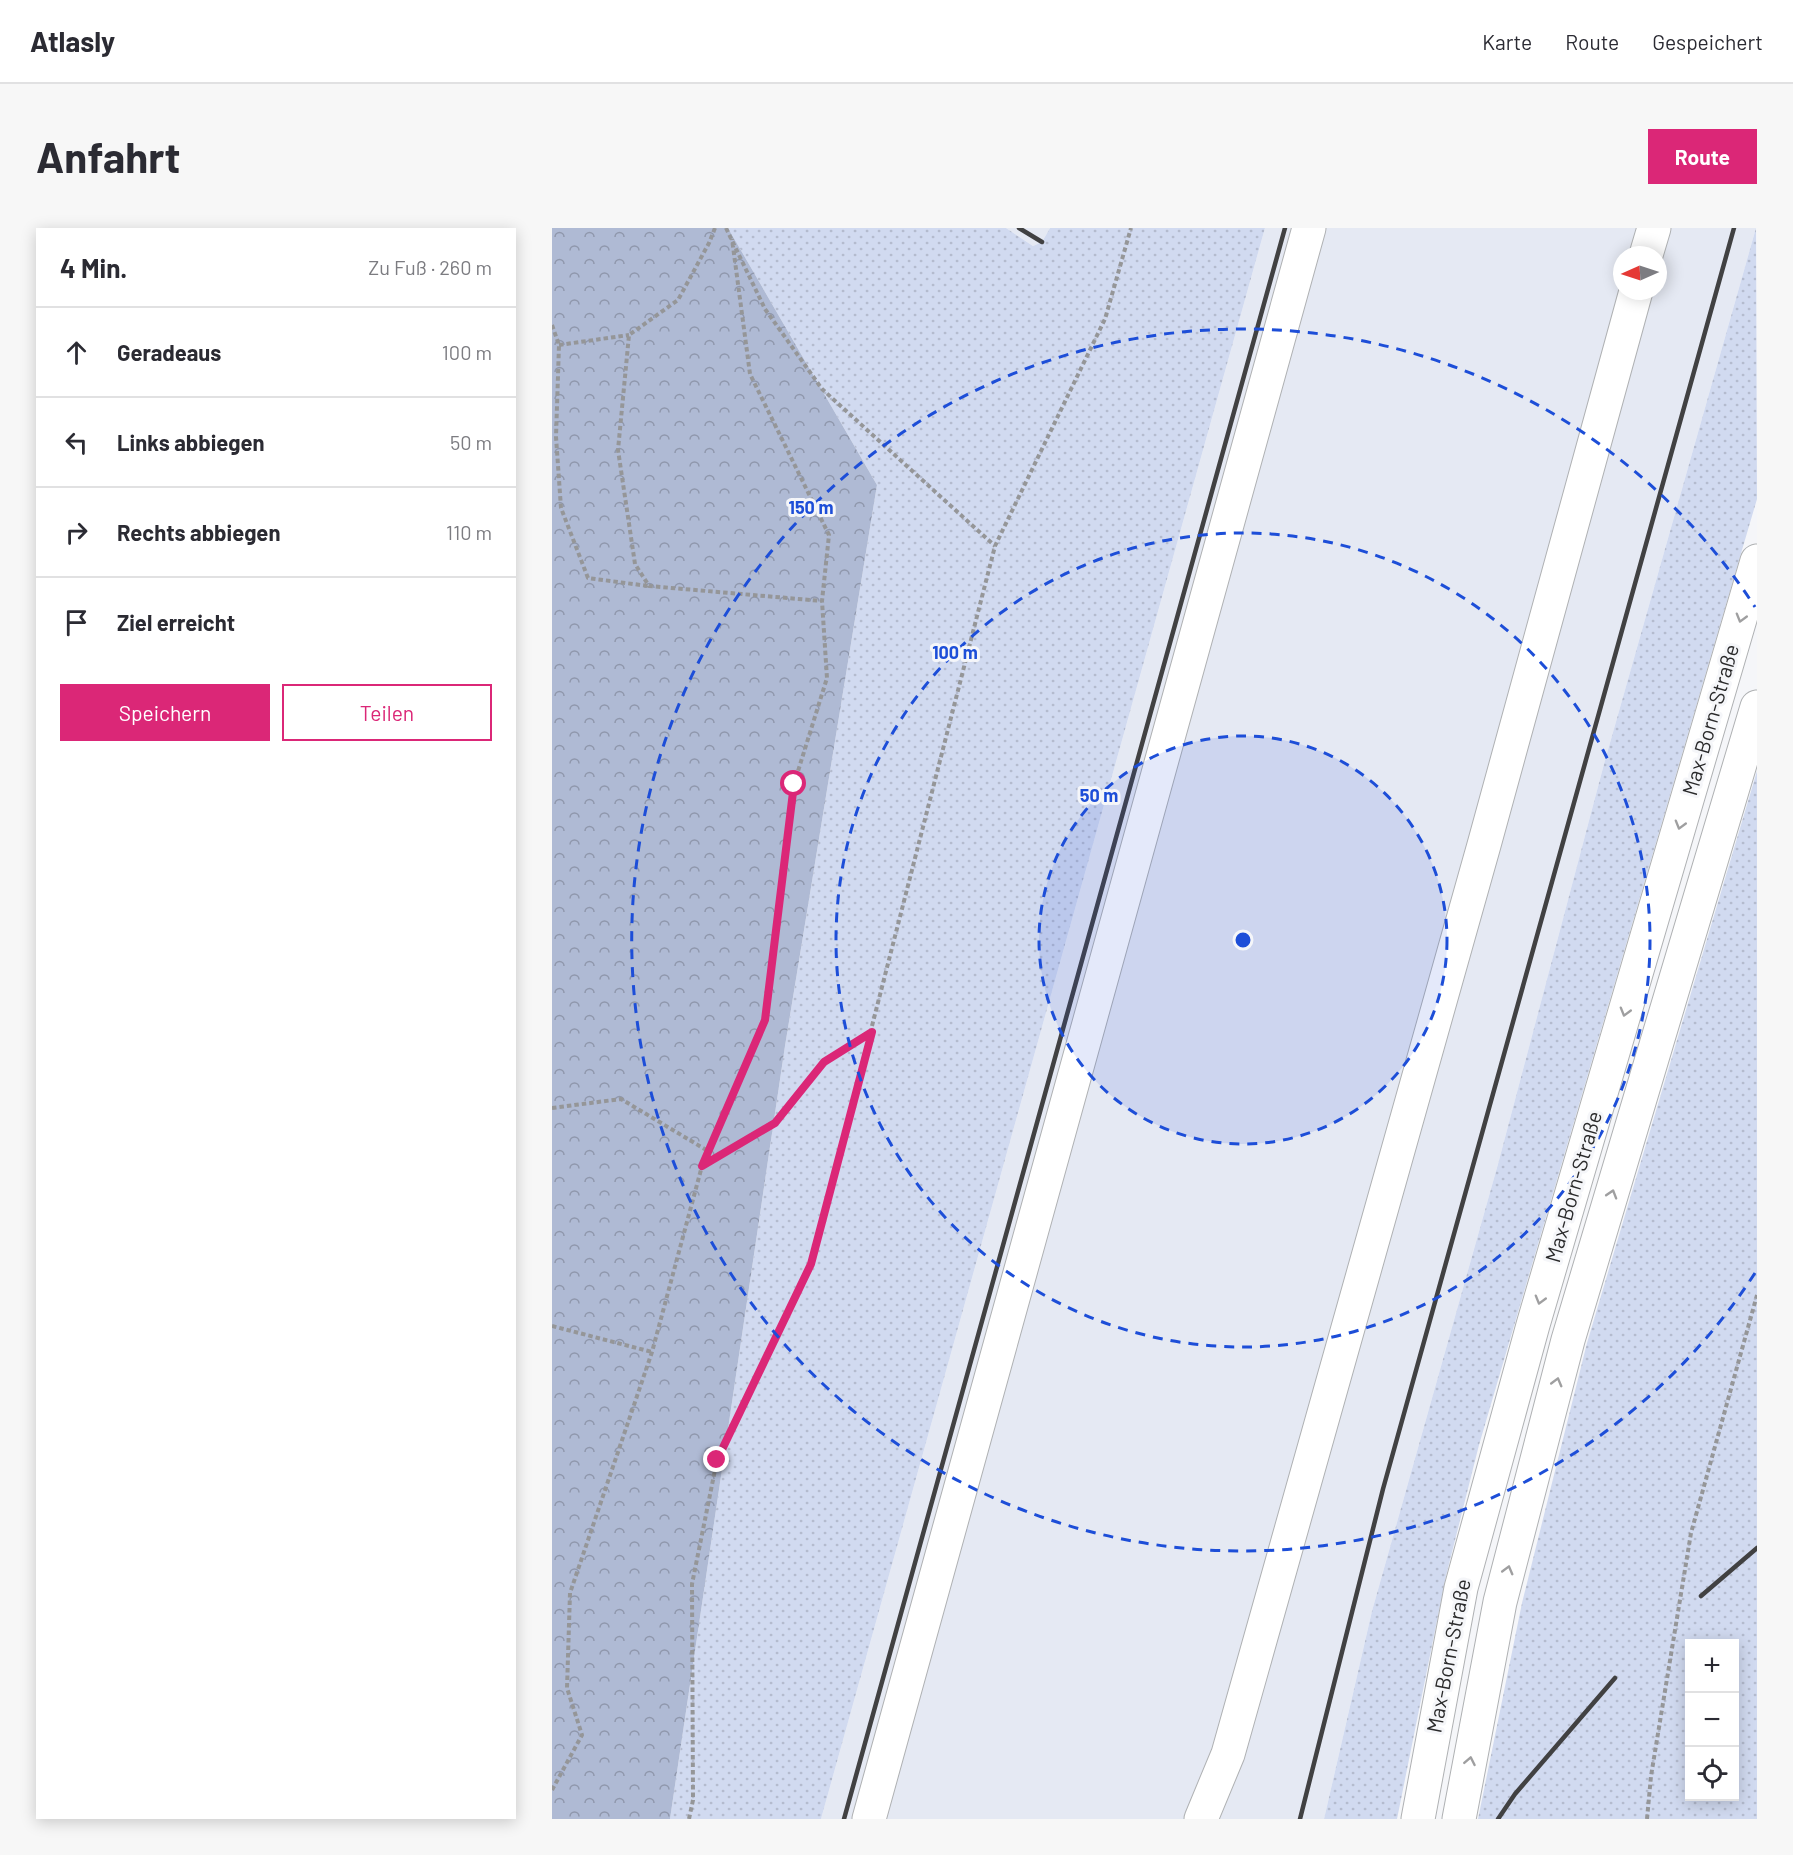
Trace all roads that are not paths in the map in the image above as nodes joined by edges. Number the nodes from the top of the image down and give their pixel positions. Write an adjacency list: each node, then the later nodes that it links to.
1 (1309, 228): 7 (main road)
2 (1654, 228): 3 (main road)
3 (1649, 246)
4 (1634, 300): 8 (main road)
5 (1757, 561): 9 (main road, Max-Born-Straße, one-way to 9)
6 (1757, 707): 10 (main road, Max-Born-Straße, one-way to 6)
7 (869, 1819)
8 (1201, 1819)
9 (1418, 1819)
10 (1460, 1819)

